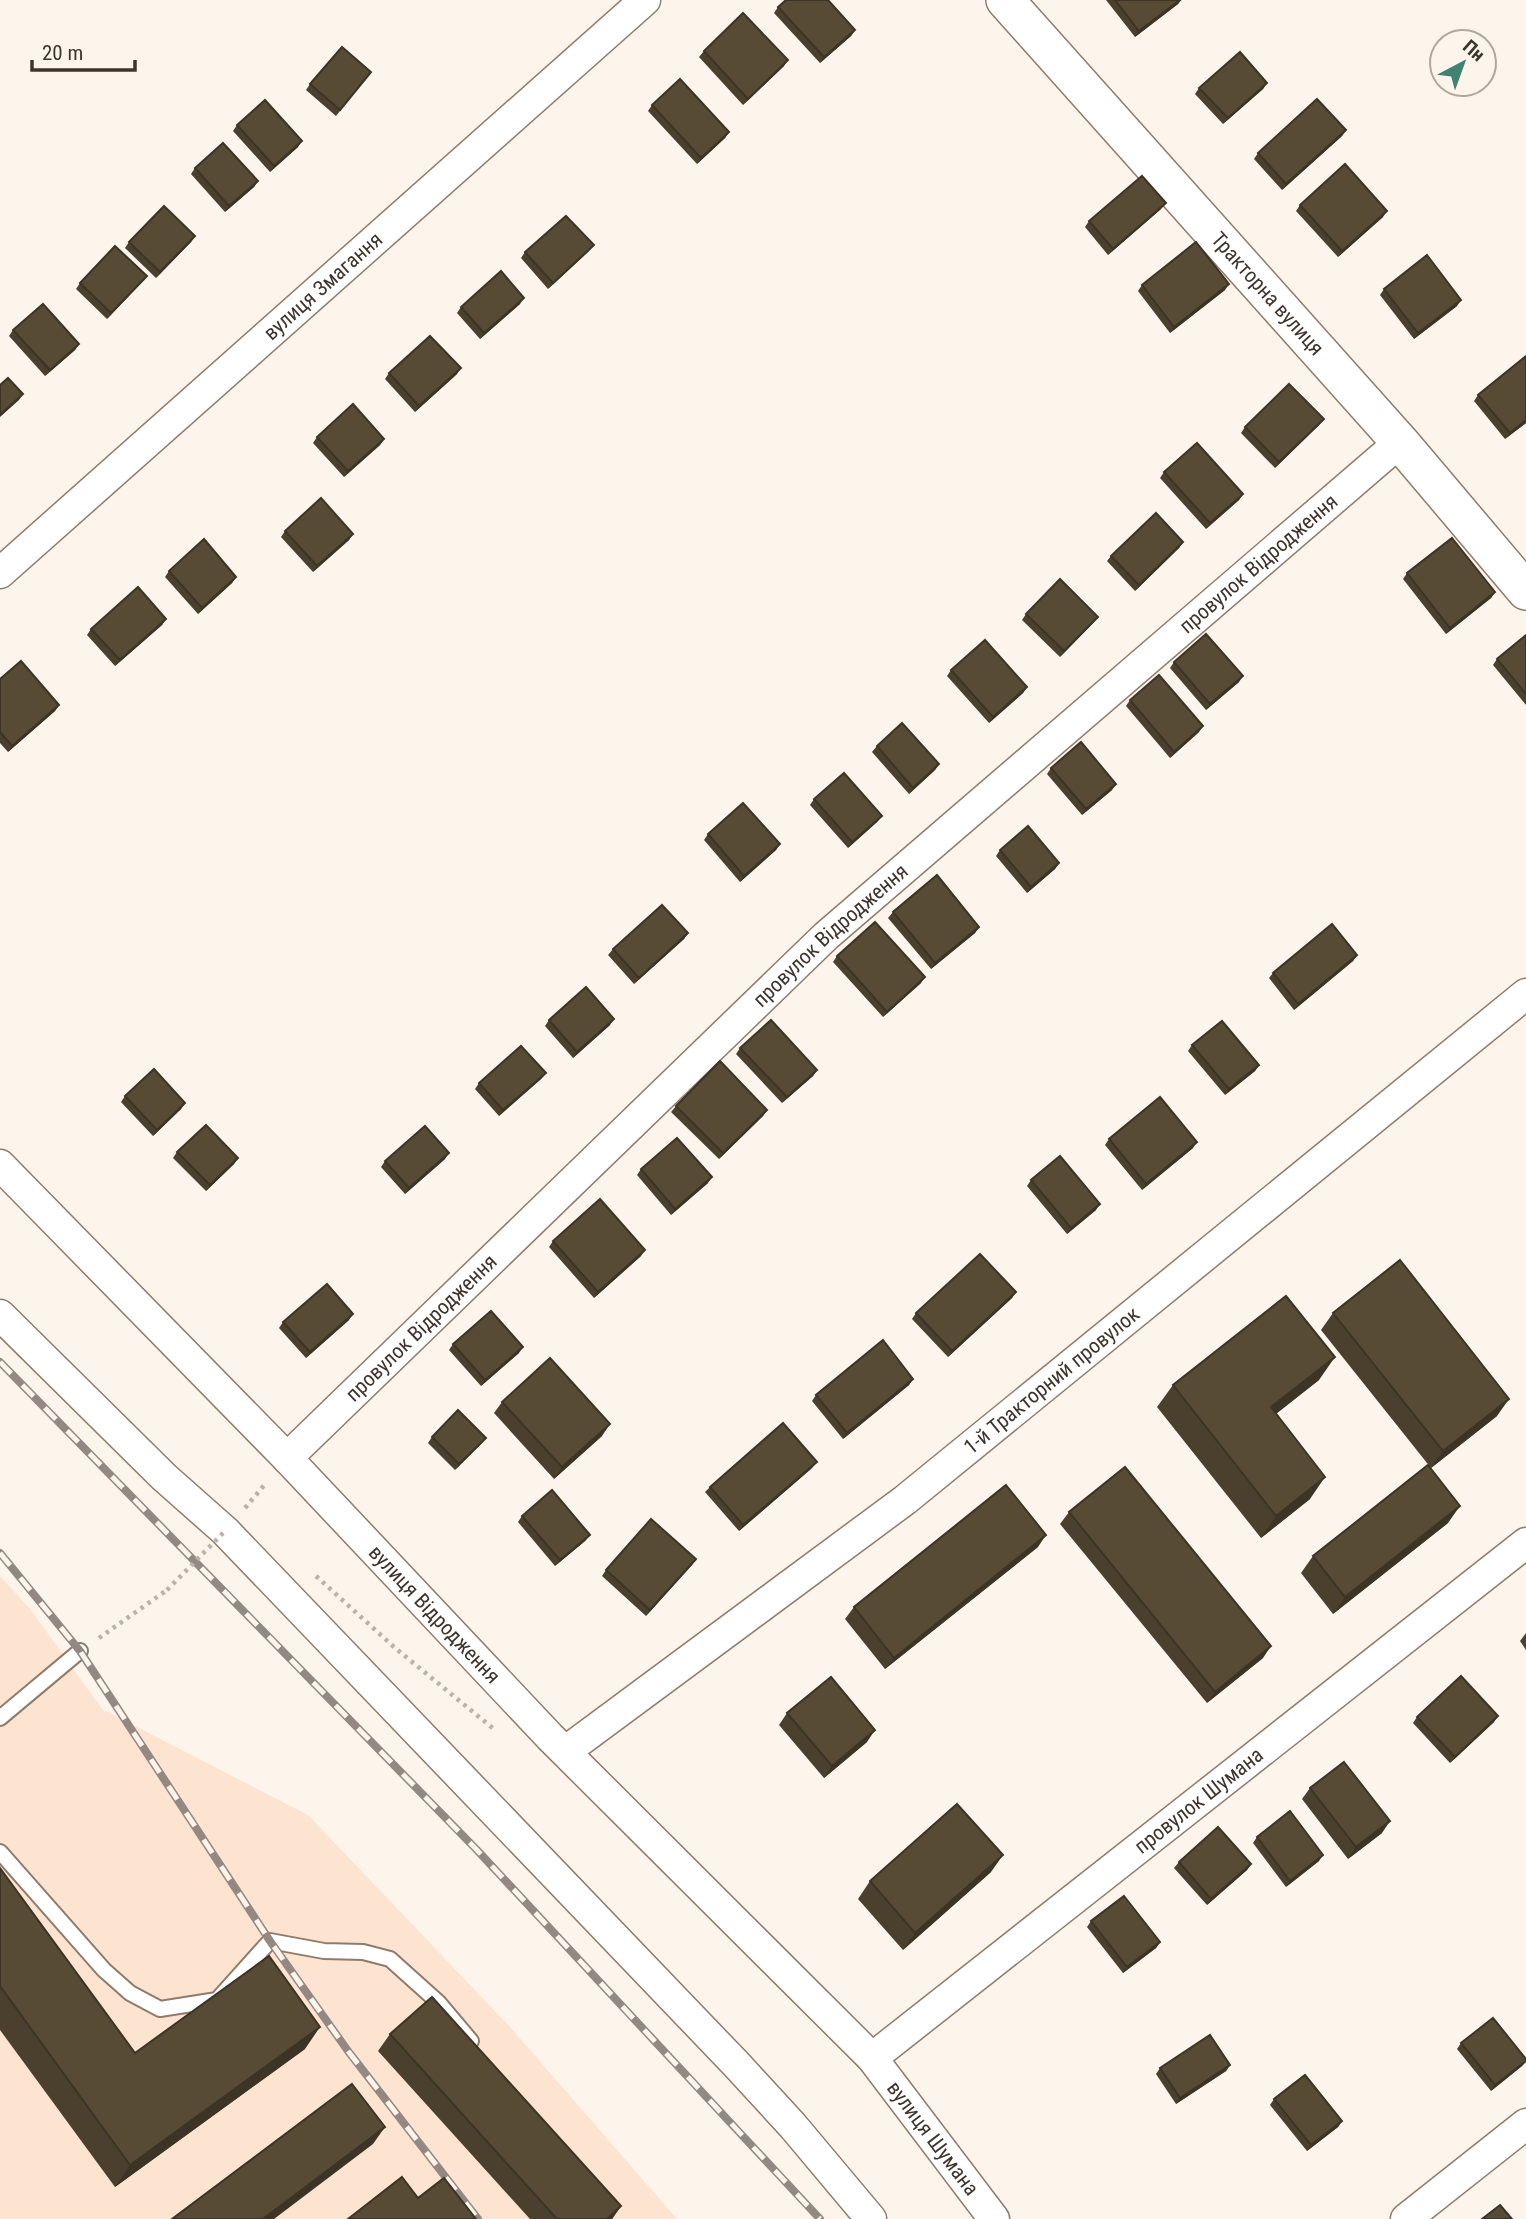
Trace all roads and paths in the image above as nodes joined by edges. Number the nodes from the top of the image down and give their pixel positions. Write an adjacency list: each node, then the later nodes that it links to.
1 (645, 0): 4 (street, вулиця Змагання)
2 (1005, 0): 3 (street, Тракторна вулиця)
3 (1400, 442): 5 (street, Тракторна вулиця); 9 (street, провулок Відродження)
4 (0, 573)
5 (1526, 591)
6 (1526, 995): 16 (street, 1-й Тракторний провулок)
7 (0, 1166): 9 (street, вулиця Відродження)
8 (0, 1315): 10 (street)
9 (288, 1458): 10 (path); 16 (street, вулиця Відродження)
10 (231, 1534): 13 (path, bridge); 21 (street)
11 (1526, 1543): 19 (street, провулок Шумана)
12 (308, 1572): 15 (path)
13 (79, 1651): 14 (lane)
14 (0, 1718)
15 (497, 1731)
16 (566, 1751): 19 (street, вулиця Відродження)
17 (0, 1852): 18 (lane)
18 (484, 2056)
19 (872, 2058): 22 (street, вулиця Шумана)
20 (1526, 2124): 23 (street)
21 (871, 2219)
22 (994, 2219)
23 (1406, 2219)

